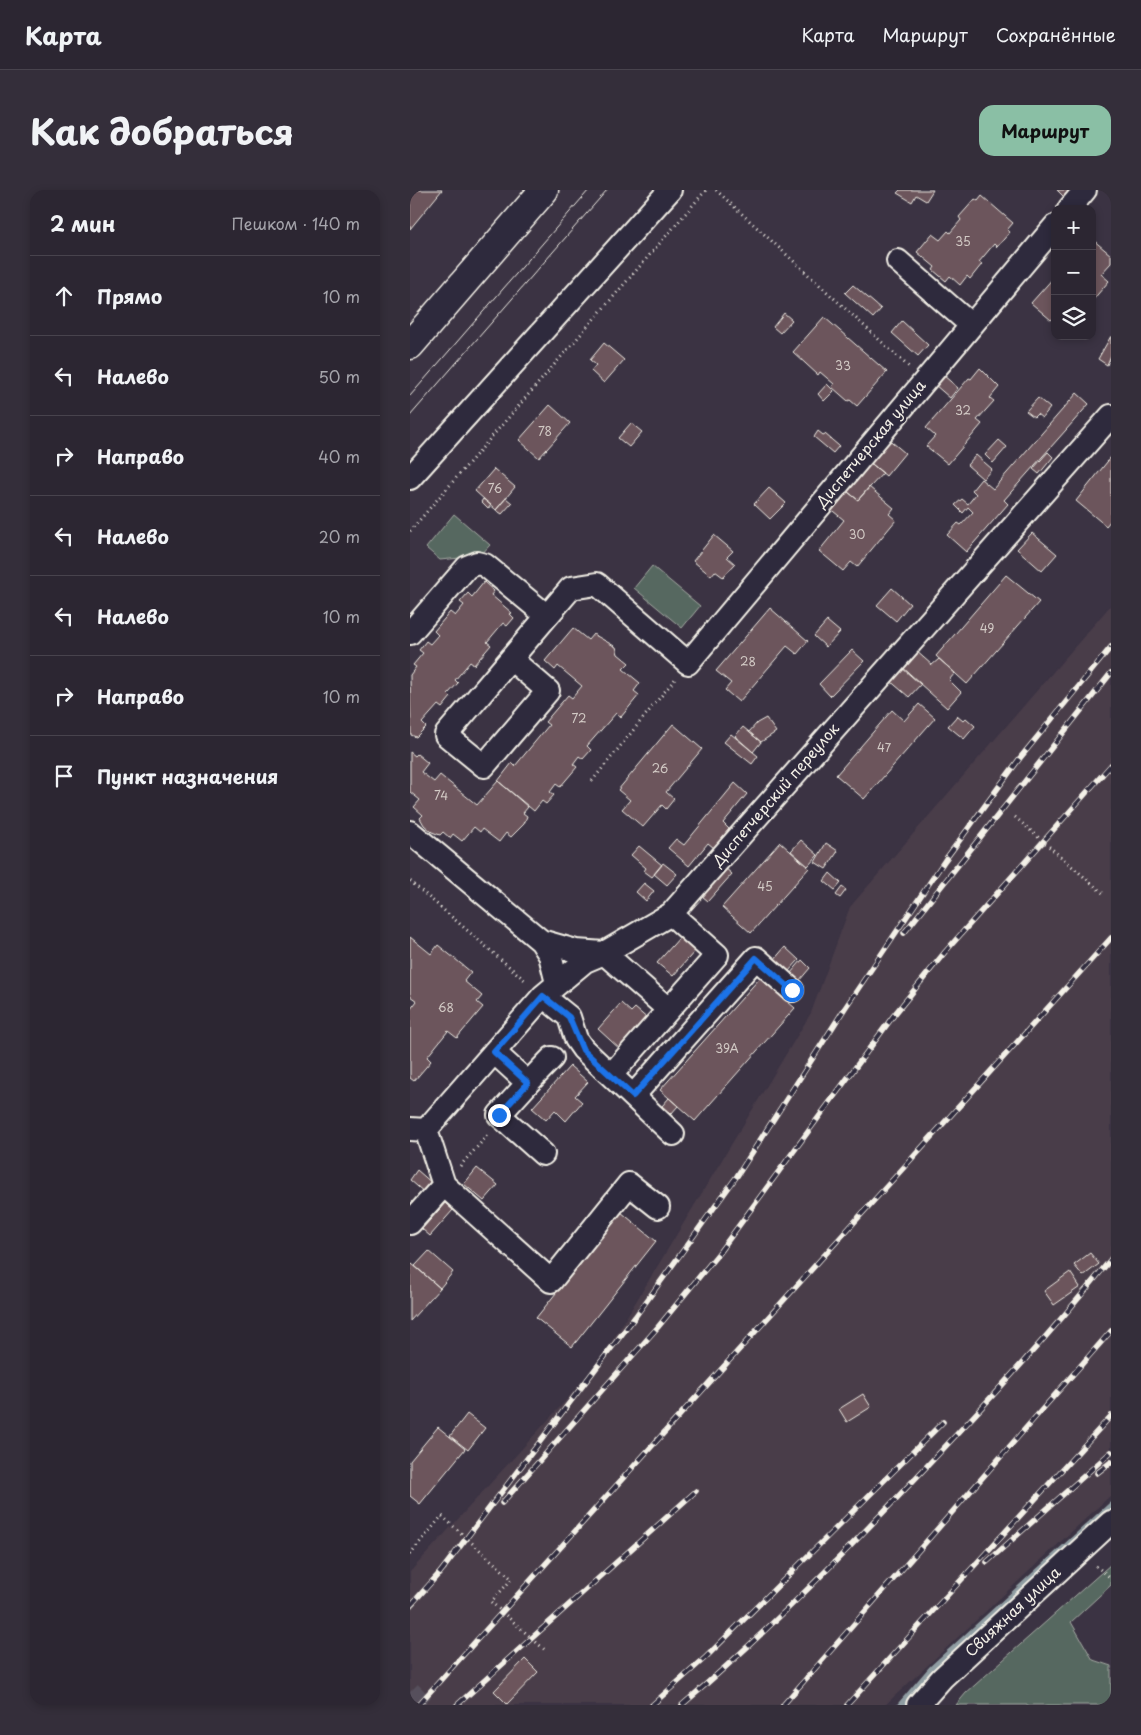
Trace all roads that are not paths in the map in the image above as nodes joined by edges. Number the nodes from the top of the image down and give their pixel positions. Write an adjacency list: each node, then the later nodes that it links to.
1 (544, 190): 8 (main road)
2 (670, 190): 10 (street)
3 (1085, 190): 4 (street)
4 (1072, 205)
5 (1051, 231): 7 (street, Диспетчерская улица)
6 (898, 261): 7 (street)
7 (971, 325): 11 (street, Диспетчерская улица)
8 (410, 344)
9 (1111, 416): 15 (street, Диспетчерский переулок)
10 (410, 478)
11 (547, 616): 12 (street); 13 (street)
12 (410, 633)
13 (511, 659): 13 (street)
14 (410, 832): 16 (street)
15 (671, 914): 17 (street, Диспетчерский переулок); 20 (street)
16 (541, 941): 17 (street); 18 (street)
17 (604, 953): 18 (street, Диспетчерский переулок); 20 (street)
18 (550, 989): 21 (street, Диспетчерский переулок); 23 (street)
19 (792, 990): 25 (street)
20 (668, 1009): 23 (street)
21 (494, 1052): 24 (street); 26 (street, Диспетчерский переулок)
22 (552, 1058): 24 (street)
23 (611, 1075): 25 (street)
24 (528, 1083): 28 (street)
25 (633, 1096): 27 (street)
26 (418, 1130): 29 (street)
27 (673, 1134)
28 (543, 1154)
29 (444, 1185): 30 (street); 31 (street)
30 (658, 1207)
31 (410, 1223)
32 (1111, 1522): 33 (street, Свияжная улица)
33 (918, 1705)

